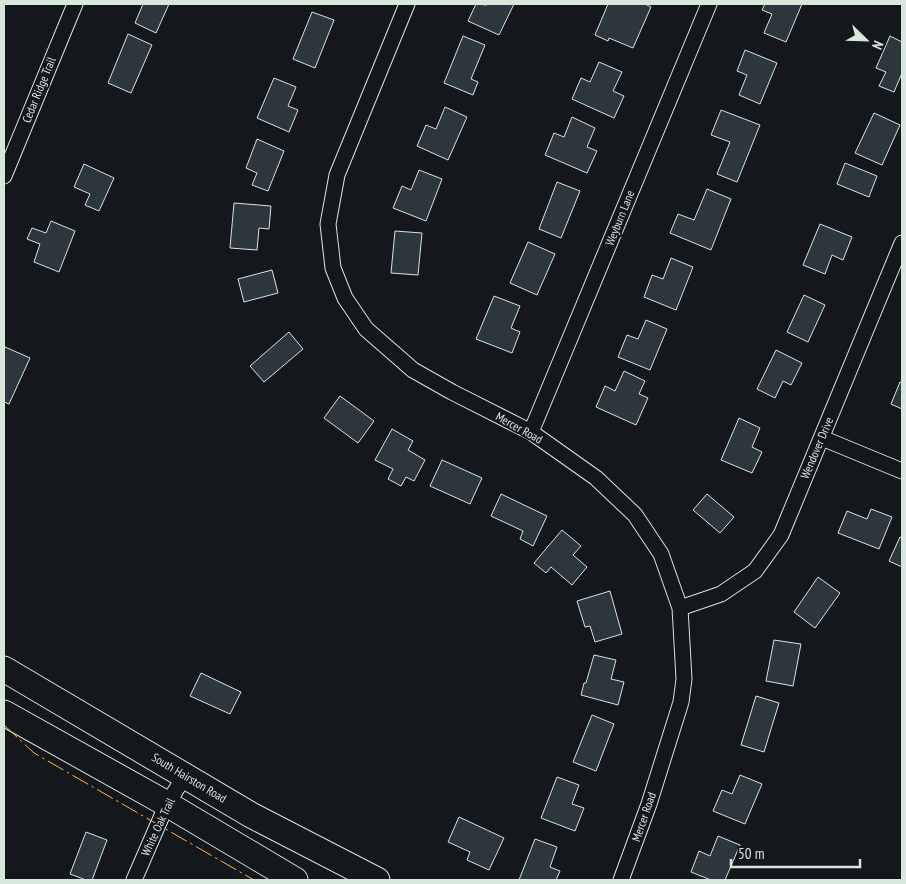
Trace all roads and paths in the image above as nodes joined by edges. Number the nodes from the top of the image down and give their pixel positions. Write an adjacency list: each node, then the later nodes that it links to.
1 (75, 4): 4 (street, Cedar Ridge Trail)
2 (407, 4): 6 (street, Mercer Road)
3 (709, 4): 6 (street, Weyburn Lane)
4 (4, 176)
5 (902, 243): 7 (street, Wendover Drive)
6 (531, 432): 9 (street, Mercer Road)
7 (822, 438): 8 (street); 9 (street, Wendover Drive)
8 (902, 471)
9 (680, 608): 17 (street, Mercer Road)
10 (4, 669): 12 (main road, South Hairston Road)
11 (4, 713): 13 (main road)
12 (185, 776): 13 (street, White Oak Trail); 16 (main road, South Hairston Road)
13 (167, 804): 14 (street, White Oak Trail); 15 (main road)
14 (134, 880)
15 (295, 880)
16 (377, 880)
17 (622, 880)

